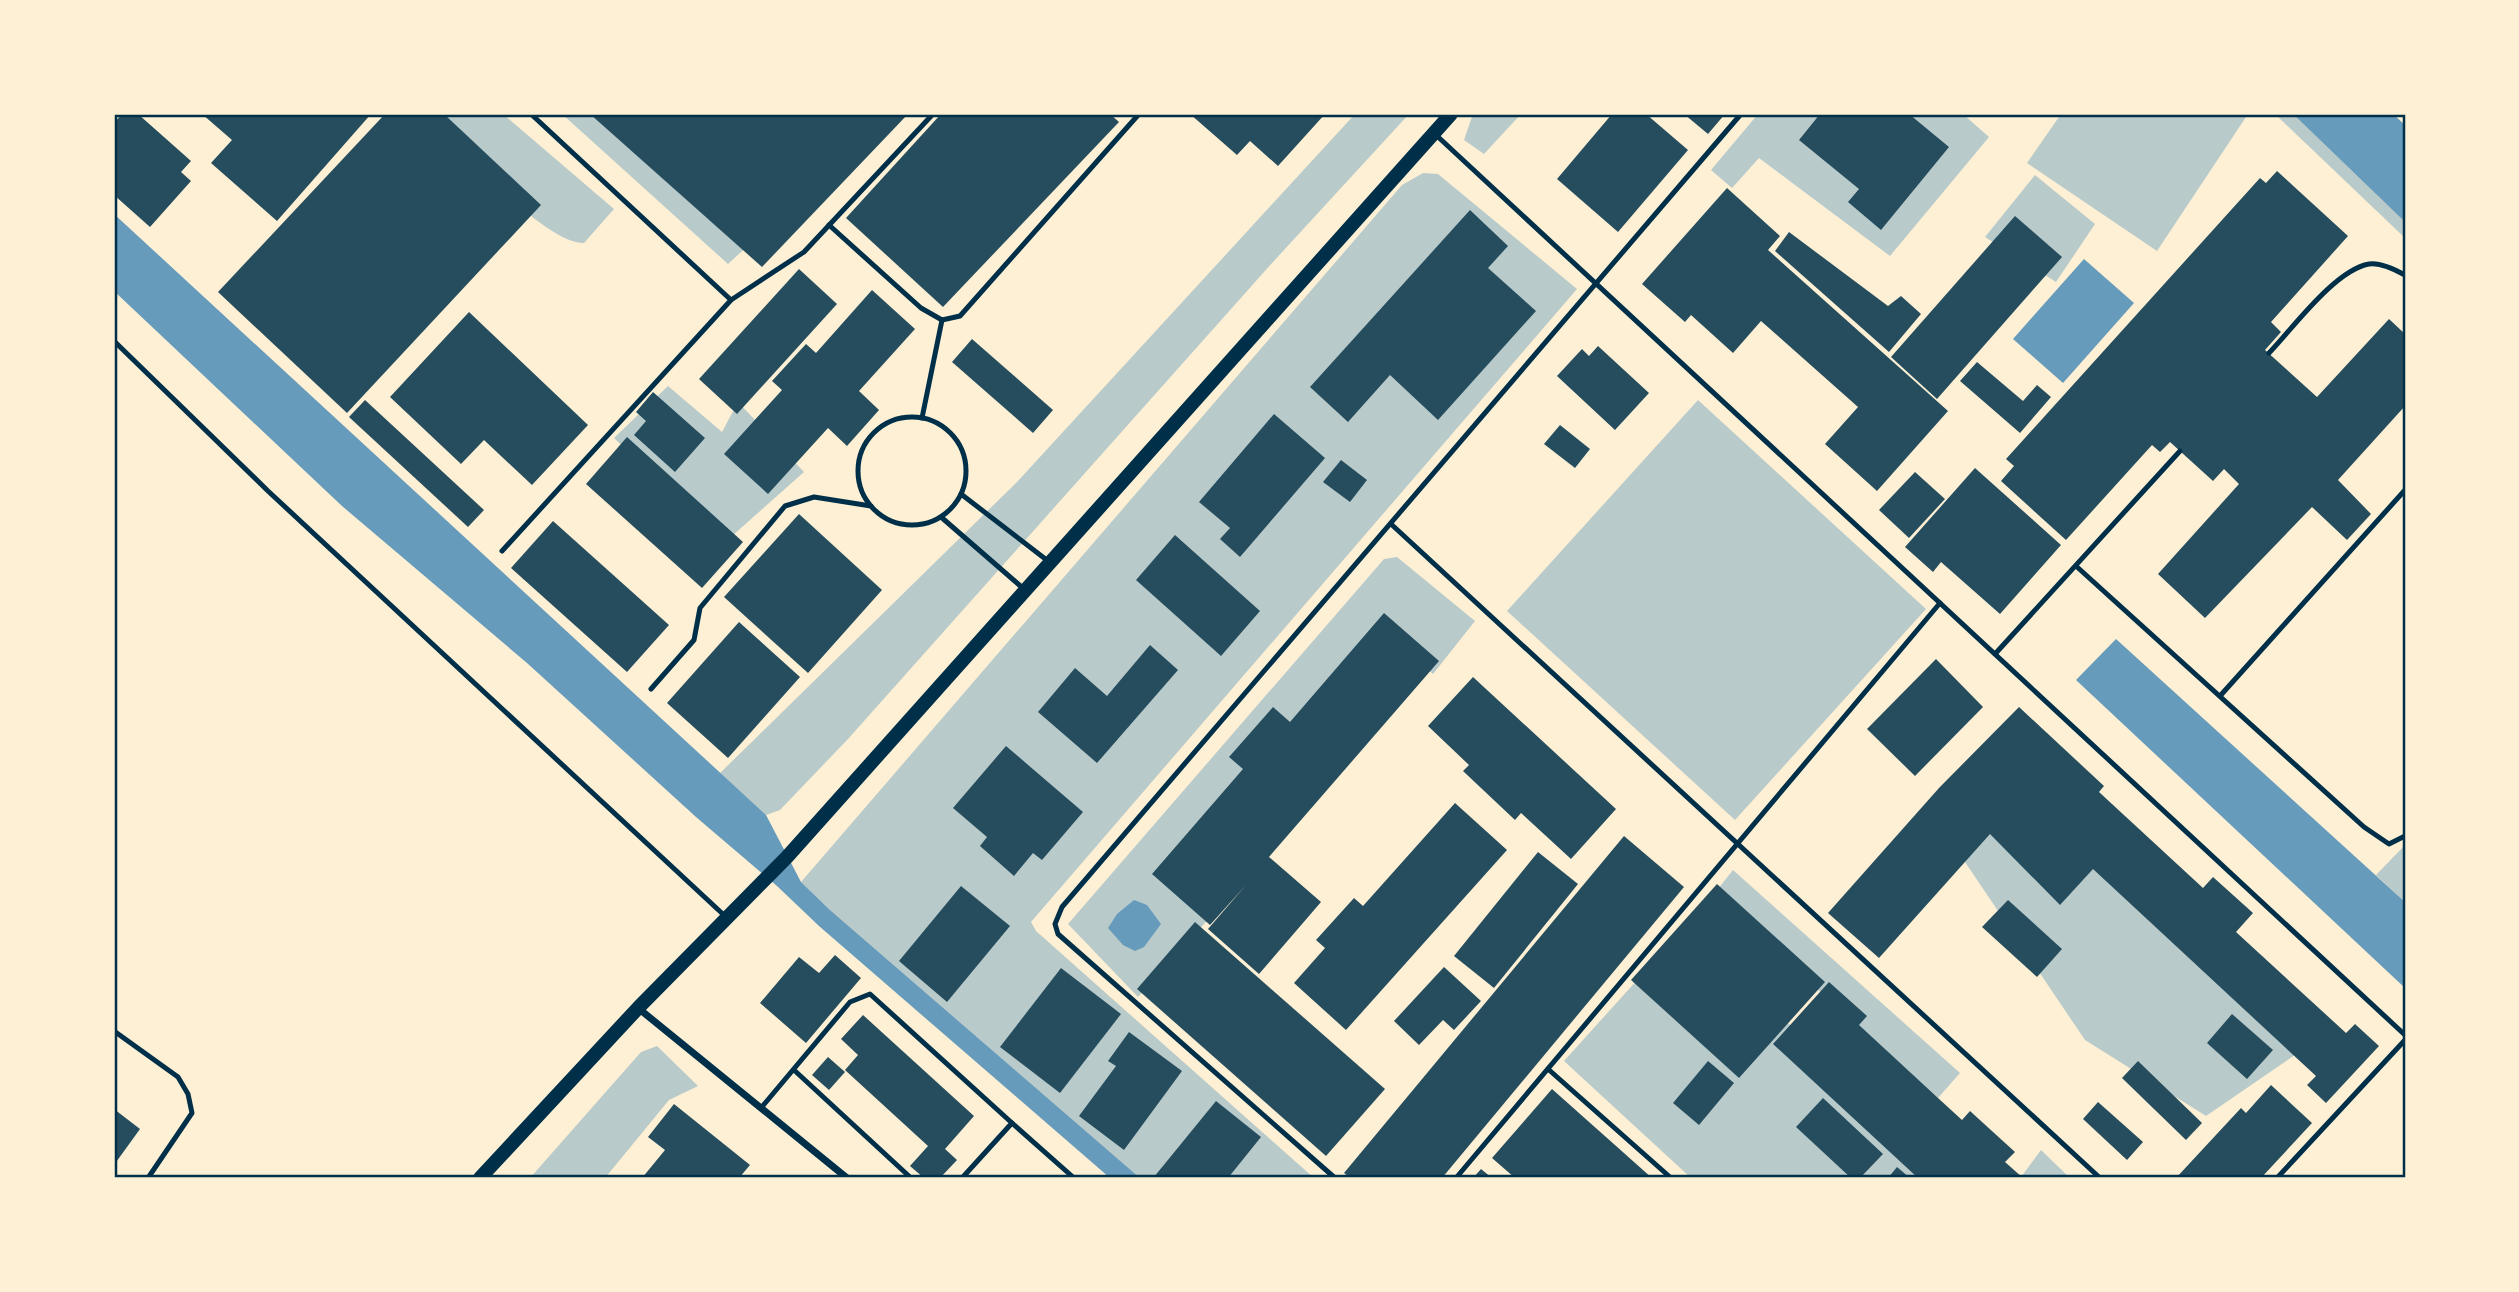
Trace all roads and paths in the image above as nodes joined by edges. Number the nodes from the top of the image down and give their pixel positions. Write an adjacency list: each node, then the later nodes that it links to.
1 (531, 114): 10 (lane)
2 (933, 114): 7 (lane)
3 (1139, 114): 11 (lane)
4 (1451, 114): 6 (main road)
5 (1741, 114): 9 (lane)
6 (1433, 133): 9 (lane); 22 (main road)
7 (829, 225): 10 (lane); 11 (lane)
8 (2405, 275): 13 (lane)
9 (1596, 285): 20 (lane); 25 (lane)
10 (731, 300): 21 (lane)
11 (942, 320): 14 (lane)
12 (114, 341): 31 (lane)
13 (2269, 353)
14 (922, 418): 17 (lane); 18 (lane)
15 (2180, 451): 23 (lane)
16 (2405, 490): 28 (lane)
17 (961, 494): 19 (lane); 22 (lane)
18 (871, 506): 19 (lane); 27 (lane)
19 (941, 517): 24 (lane)
20 (1391, 524): 30 (lane); 45 (lane)
21 (502, 551)
22 (1050, 562): 24 (main road)
23 (2076, 566): 26 (lane); 28 (lane)
24 (1025, 590): 31 (main road)
25 (1940, 603): 26 (lane); 30 (lane)
26 (1995, 654): 34 (lane)
27 (651, 690)
28 (2220, 696): 29 (lane)
29 (2405, 836)
30 (1738, 843): 35 (lane); 48 (lane)
31 (727, 918): 32 (main road)
32 (638, 1008): 37 (street); 40 (main road)
33 (114, 1031): 39 (lane)
34 (2405, 1037): 49 (lane)
35 (1548, 1069): 46 (lane); 47 (lane)
36 (794, 1070): 37 (lane); 38 (lane); 42 (lane)
37 (761, 1108): 41 (street)
38 (1012, 1123): 43 (lane); 44 (lane)
39 (148, 1178)
40 (481, 1178)
41 (847, 1178)
42 (911, 1178)
43 (962, 1178)
44 (1074, 1178)
45 (1335, 1178)
46 (1456, 1178)
47 (1671, 1178)
48 (2100, 1178)
49 (2277, 1178)

